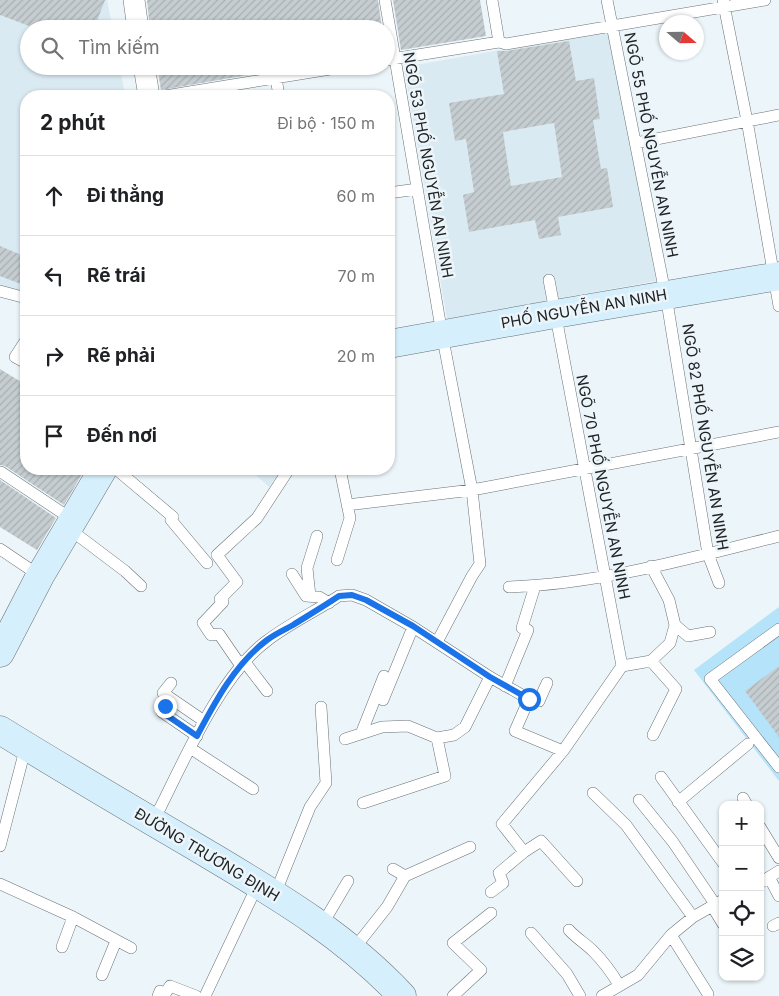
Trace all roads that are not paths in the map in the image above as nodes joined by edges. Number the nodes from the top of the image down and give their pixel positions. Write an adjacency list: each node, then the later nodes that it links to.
1 (134, 0): 7 (street)
2 (385, 0): 8 (lane, NGÕ 53 PHỐ NGUYỄN AN NINH)
3 (492, 0): 10 (lane)
4 (607, 0): 9 (lane, NGÕ 55 PHỐ NGUYỄN AN NINH)
5 (766, 0): 6 (lane)
6 (724, 3): 9 (lane); 20 (lane)
7 (137, 20)
8 (387, 20)
9 (612, 26): 10 (lane); 21 (lane, NGÕ 55 PHỐ NGUYỄN AN NINH)
10 (500, 42): 11 (lane)
11 (395, 58)
12 (146, 75): 16 (street)
13 (294, 75): 15 (lane)
14 (394, 75): 22 (lane, NGÕ 53 PHỐ NGUYỄN AN NINH)
15 (276, 78): 17 (lane); 18 (lane)
16 (148, 90)
17 (202, 90)
18 (278, 90)
19 (779, 115): 20 (lane)
20 (746, 122): 21 (lane); 24 (lane)
21 (636, 143): 27 (lane, NGÕ 55 PHỐ NGUYỄN AN NINH)
22 (417, 189): 23 (lane); 31 (lane, NGÕ 53 PHỐ NGUYỄN AN NINH)
23 (395, 192)
24 (777, 276): 27 (street, PHỐ NGUYỄN AN NINH); 29 (lane)
25 (549, 280): 30 (lane, NGÕ 70 PHỐ NGUYỄN AN NINH)
26 (0, 291): 28 (lane)
27 (666, 295): 30 (street, PHỐ NGUYỄN AN NINH); 36 (lane, NGÕ 82 PHỐ NGUYỄN AN NINH)
28 (20, 296)
29 (779, 306)
30 (555, 314): 31 (street, PHỐ NGUYỄN AN NINH); 37 (lane, NGÕ 70 PHỐ NGUYỄN AN NINH)
31 (442, 334): 32 (street, PHỐ NGUYỄN AN NINH); 43 (lane, NGÕ 53 PHỐ NGUYỄN AN NINH)
32 (395, 343)
33 (20, 349): 34 (lane)
34 (20, 360)
35 (779, 432): 36 (lane)
36 (690, 448): 37 (lane); 49 (lane, NGÕ 82 PHỐ NGUYỄN AN NINH)
37 (584, 468): 43 (lane); 55 (lane, NGÕ 70 PHỐ NGUYỄN AN NINH)
38 (1, 472): 45 (lane)
39 (99, 475): 45 (street)
40 (123, 475): 51 (lane)
41 (285, 475): 69 (lane)
42 (341, 475): 44 (lane)
43 (472, 490): 44 (lane); 66 (lane, NGÕ 53 PHỐ NGUYỄN AN NINH)
44 (347, 505): 50 (lane)
45 (70, 524): 54 (street); 57 (lane)
46 (317, 536): 60 (lane)
47 (779, 536): 49 (lane)
48 (0, 549): 54 (lane)
49 (708, 554): 52 (lane); 56 (lane, NGÕ 82 PHỐ NGUYỄN AN NINH)
50 (337, 560)
51 (207, 563)
52 (651, 566): 55 (lane); 62 (lane)
53 (292, 574): 60 (lane)
54 (40, 576): 67 (street)
55 (605, 576): 58 (lane); 70 (lane, NGÕ 70 PHỐ NGUYỄN AN NINH)
56 (719, 583)
57 (141, 586)
58 (535, 586): 59 (lane); 75 (lane)
59 (509, 587)
60 (310, 596): 61 (lane)
61 (329, 603): 63 (lane); 69 (lane)
62 (675, 625): 65 (lane); 68 (lane)
63 (413, 626): 66 (lane); 71 (lane)
64 (779, 629): 92 (lane)
65 (710, 632)
66 (437, 642): 72 (lane)
67 (0, 653)
68 (651, 661): 70 (lane); 84 (lane)
69 (242, 664): 76 (lane); 81 (lane)
70 (622, 666): 91 (lane)
71 (394, 673): 78 (lane); 83 (lane)
72 (490, 677): 75 (lane); 86 (lane)
73 (171, 683): 81 (lane)
74 (546, 684): 77 (lane)
75 (505, 686): 77 (lane)
76 (267, 691)
77 (529, 699): 91 (lane)
78 (383, 700)
79 (165, 706): 85 (lane)
80 (321, 707): 113 (lane)
81 (204, 721): 85 (lane)
82 (0, 730): 89 (street, ĐƯỜNG TRƯƠNG ĐỊNH)
83 (361, 734): 86 (lane); 87 (lane)
84 (653, 735)
85 (197, 736): 90 (lane)
86 (438, 738): 98 (lane)
87 (345, 739)
88 (748, 744): 97 (lane)
89 (26, 746): 99 (street, ĐƯỜNG TRƯƠNG ĐỊNH); 101 (lane)
90 (190, 748): 94 (lane); 99 (lane)
91 (562, 751): 103 (lane)
92 (779, 767)
93 (660, 776): 97 (lane)
94 (253, 789)
95 (593, 793): 119 (lane)
96 (639, 800): 116 (lane)
97 (678, 802): 104 (lane)
98 (363, 803)
99 (153, 822): 113 (street, ĐƯỜNG TRƯƠNG ĐỊNH)
100 (764, 834): 105 (lane)
101 (0, 846)
102 (470, 847): 108 (lane)
103 (524, 852): 111 (lane); 114 (lane)
104 (719, 858)
105 (779, 858)
106 (393, 869): 108 (lane)
107 (779, 871): 109 (lane)
108 (405, 876): 127 (lane)
109 (764, 880): 115 (lane)
110 (348, 881): 120 (lane)
111 (577, 881)
112 (0, 884): 118 (lane)
113 (267, 889): 120 (street, ĐƯỜNG TRƯƠNG ĐỊNH); 133 (lane)
114 (490, 892)
115 (779, 896)
116 (717, 903): 119 (lane)
117 (491, 913): 135 (lane)
118 (73, 917): 124 (lane); 125 (lane)
119 (693, 917): 123 (lane)
120 (322, 925): 127 (street, ĐƯỜNG TRƯƠNG ĐỊNH)
121 (569, 930): 129 (lane)
122 (531, 932): 136 (lane)
123 (671, 935): 129 (lane); 130 (lane)
124 (116, 941): 126 (lane); 128 (lane)
125 (62, 947)
126 (131, 948)
127 (353, 950): 134 (street, ĐƯỜNG TRƯƠNG ĐỊNH)
128 (102, 975)
129 (619, 985): 137 (lane)
130 (708, 994)
131 (158, 996): 132 (lane)
132 (196, 996)
133 (205, 996)
134 (402, 996)
135 (453, 996)
136 (580, 996)
137 (602, 996)

